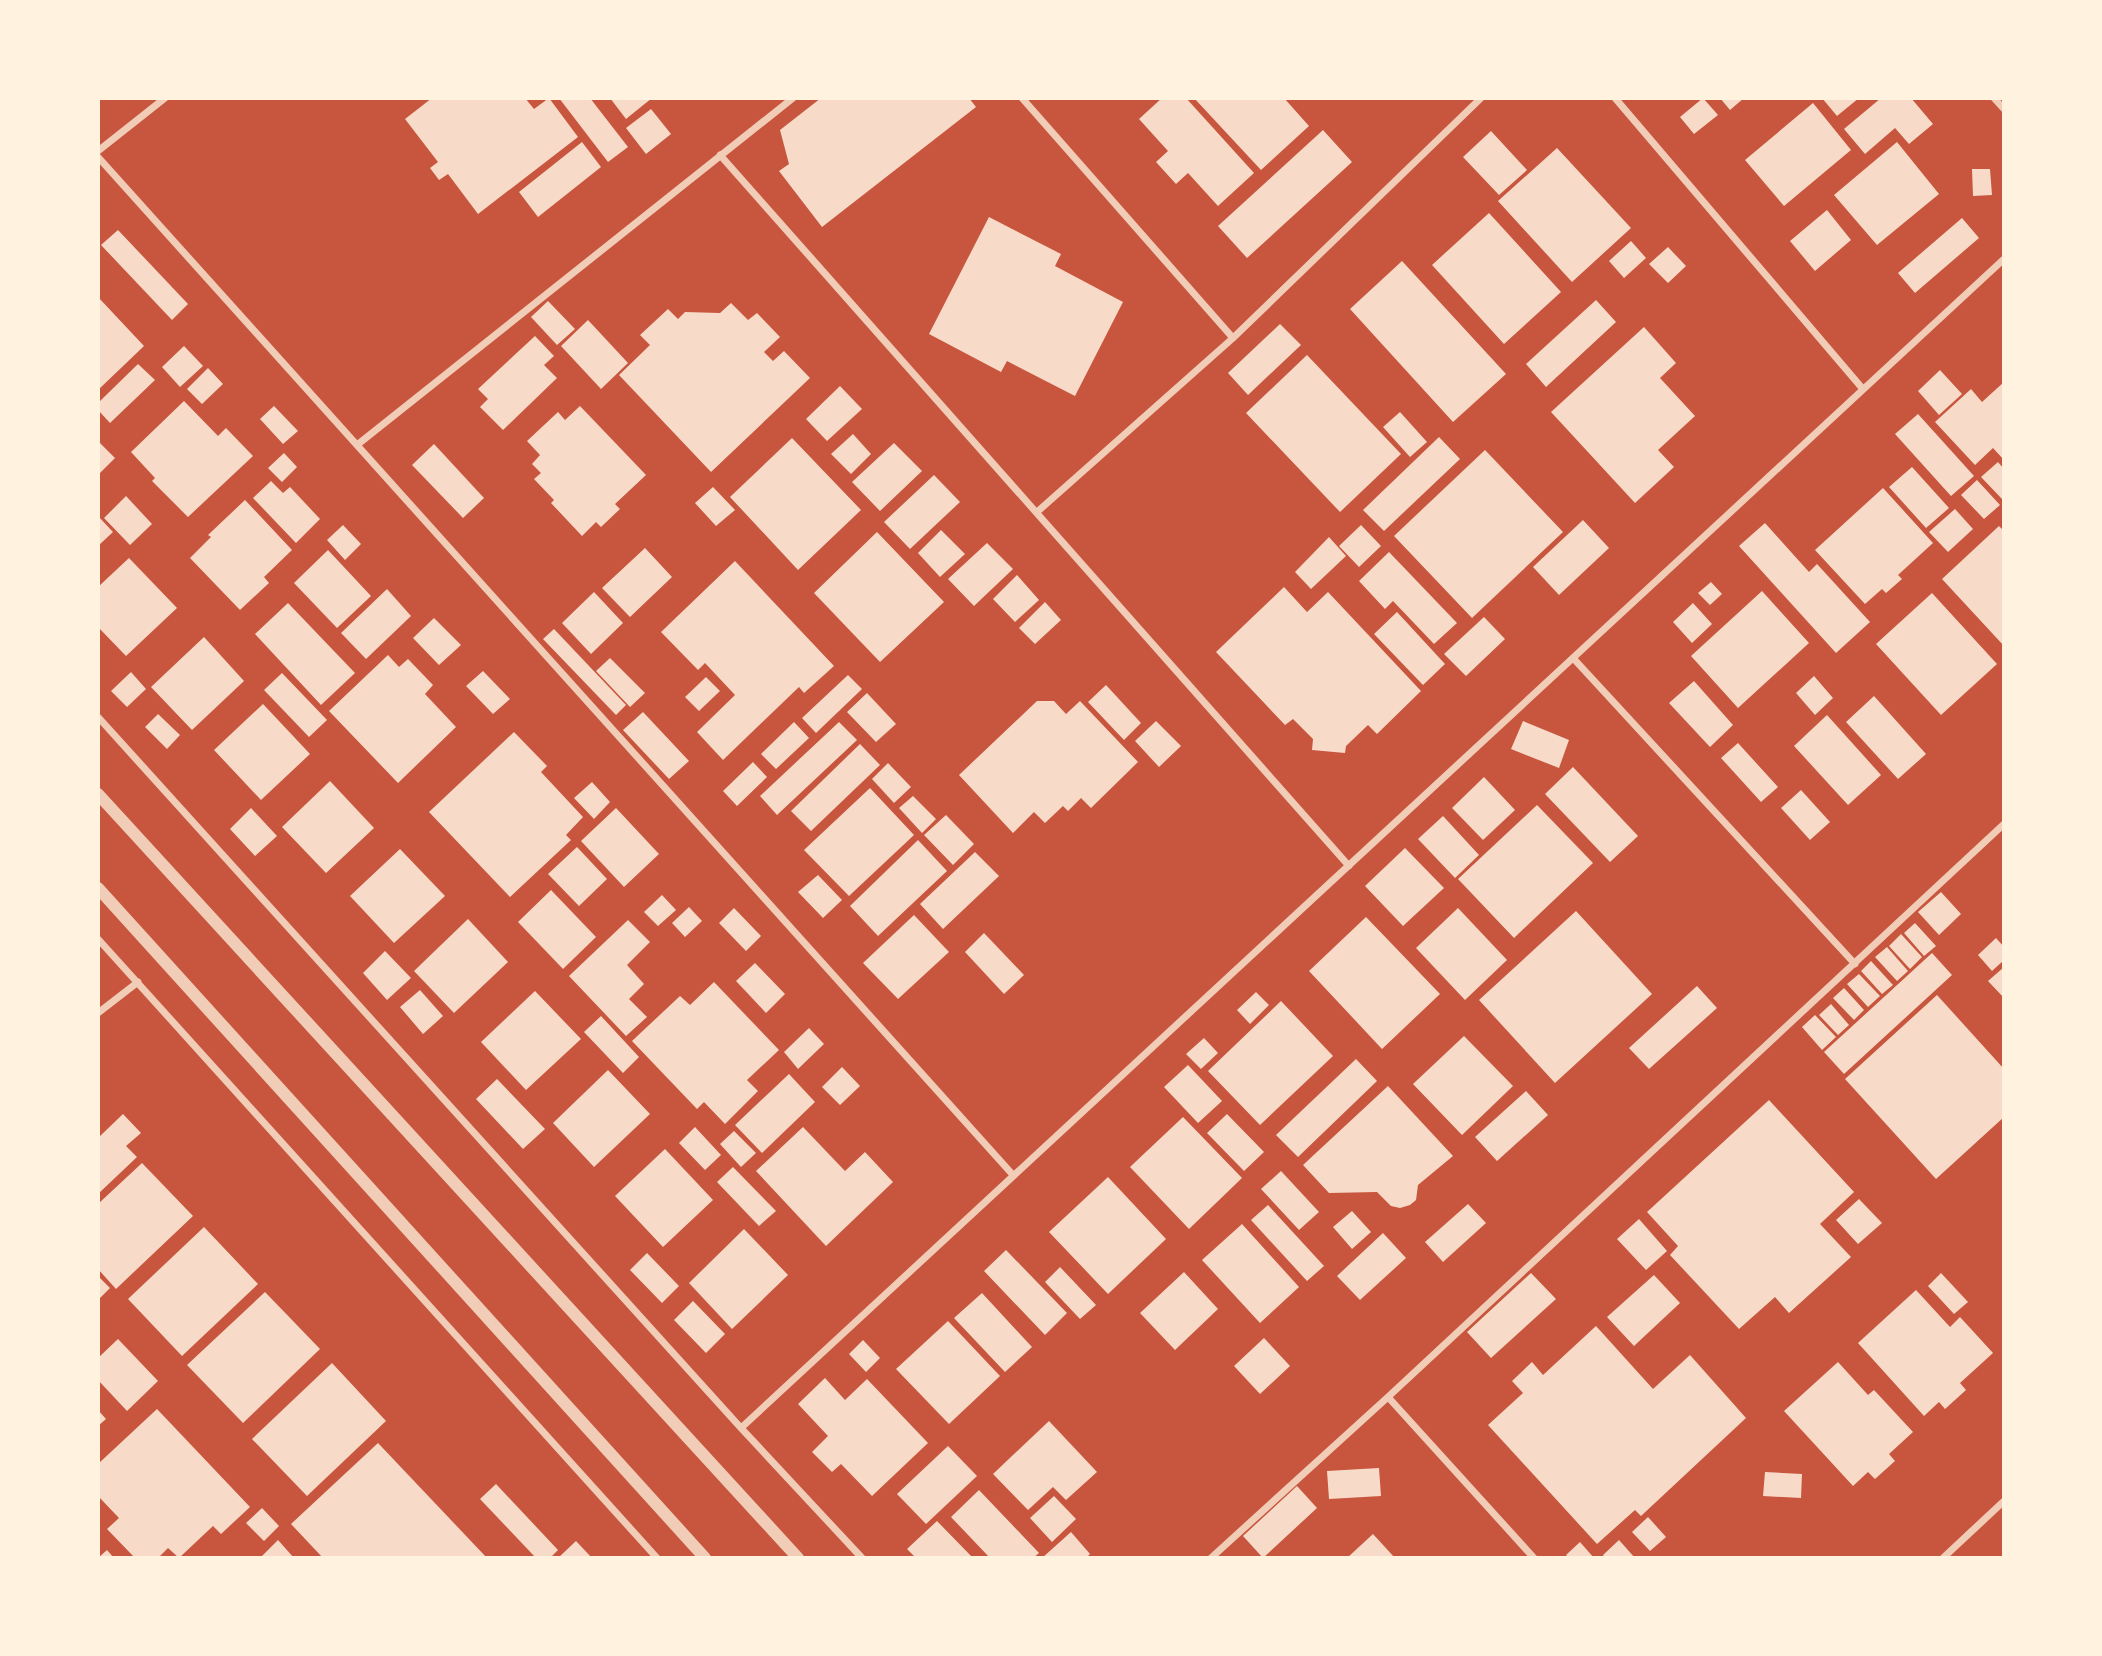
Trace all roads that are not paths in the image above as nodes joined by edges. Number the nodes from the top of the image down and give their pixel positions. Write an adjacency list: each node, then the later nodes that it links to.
1 (166, 98): 8 (street)
2 (793, 98): 9 (street)
3 (1022, 98): 12 (street)
4 (1481, 98): 12 (street)
5 (1615, 98): 13 (street)
6 (1994, 98): 7 (street)
7 (2004, 109)
8 (98, 151)
9 (720, 155): 14 (street); 15 (street)
10 (98, 157): 14 (street)
11 (2004, 259): 13 (street)
12 (1233, 338): 15 (street)
13 (1863, 388): 16 (street)
14 (357, 445): 26 (street)
15 (1037, 513): 20 (street)
16 (1573, 658): 20 (street); 23 (street)
17 (98, 717): 28 (street)
18 (98, 794): 32 (street)
19 (2004, 824): 23 (street)
20 (1349, 866): 26 (street)
21 (98, 888): 31 (street)
22 (98, 939): 24 (street)
23 (1855, 964): 27 (street)
24 (138, 982): 25 (street); 30 (street)
25 (98, 1013)
26 (1013, 1175): 28 (street)
27 (1388, 1397): 34 (street); 35 (street)
28 (741, 1428): 33 (street)
29 (2004, 1501): 36 (street)
30 (657, 1558)
31 (705, 1558)
32 (798, 1558)
33 (862, 1558)
34 (1211, 1558)
35 (1534, 1558)
36 (1943, 1558)

